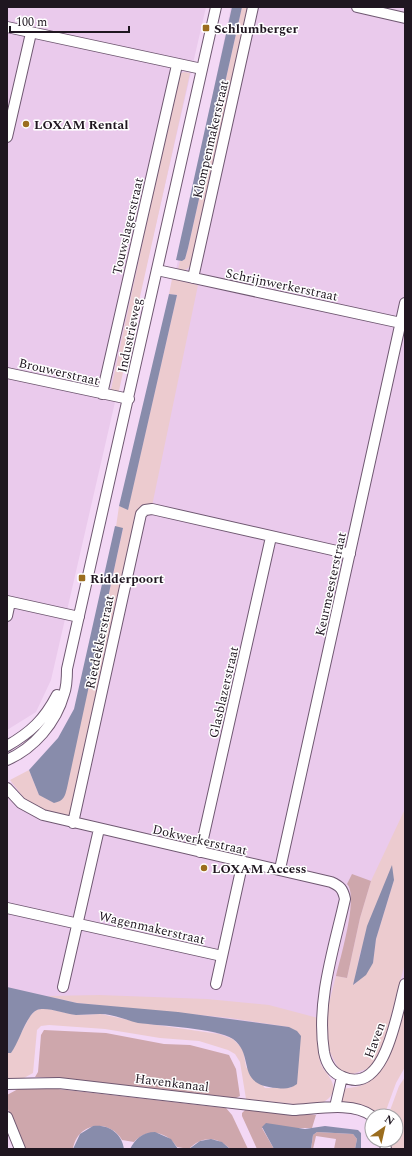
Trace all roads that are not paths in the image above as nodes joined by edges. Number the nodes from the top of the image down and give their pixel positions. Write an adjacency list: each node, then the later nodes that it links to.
1 (216, 7): 8 (street, Industrieweg)
2 (253, 7): 11 (street, Klompenmakerstraat)
3 (357, 7): 4 (street)
4 (405, 18)
5 (7, 27): 6 (street)
6 (31, 33): 7 (street); 9 (street)
7 (176, 65): 8 (street); 15 (street, Touwslagerstraat)
8 (202, 69): 10 (street, Industrieweg)
9 (7, 137)
10 (157, 270): 11 (street, Schrijnwerkerstraat); 16 (street, Industrieweg)
11 (192, 278): 13 (street, Schrijnwerkerstraat)
12 (405, 304): 13 (street, Keurmeesterstraat)
13 (400, 323): 18 (street, Keurmeesterstraat)
14 (7, 373): 15 (street, Brouwerstraat)
15 (102, 394): 16 (street, Brouwerstraat)
16 (129, 399): 21 (street, Industrieweg)
17 (271, 537): 18 (street, Rietdekkerstraat); 26 (street, Rietdekkerstraat); 28 (street, Glasblazerstraat)
18 (350, 554): 30 (street, Keurmeesterstraat)
19 (8, 602): 20 (street); 21 (street)
20 (7, 616)
21 (79, 616): 22 (street, Industrieweg)
22 (68, 669): 23 (street, Industrieweg); 24 (street, Industrieweg)
23 (7, 746)
24 (7, 760)
25 (7, 788): 26 (street, Dokwerkerstraat)
26 (73, 823): 27 (street, Dokwerkerstraat)
27 (99, 829): 28 (street, Dokwerkerstraat); 32 (street, Wagenmakerstraat)
28 (200, 852): 29 (street, Dokwerkerstraat)
29 (243, 861): 30 (street, Dokwerkerstraat); 33 (street)
30 (280, 870): 37 (street, Dokwerkerstraat)
31 (7, 908): 32 (street, Wagenmakerstraat)
32 (77, 923): 33 (street, Wagenmakerstraat); 36 (street)
33 (222, 956): 34 (street)
34 (216, 984)
35 (405, 984): 37 (street, Haven)
36 (63, 987)
37 (342, 1077): 39 (street)
38 (7, 1084): 39 (street, Havenkanaal)
39 (334, 1107): 40 (street)
40 (364, 1112)
41 (7, 1117): 42 (street)
42 (20, 1149)

